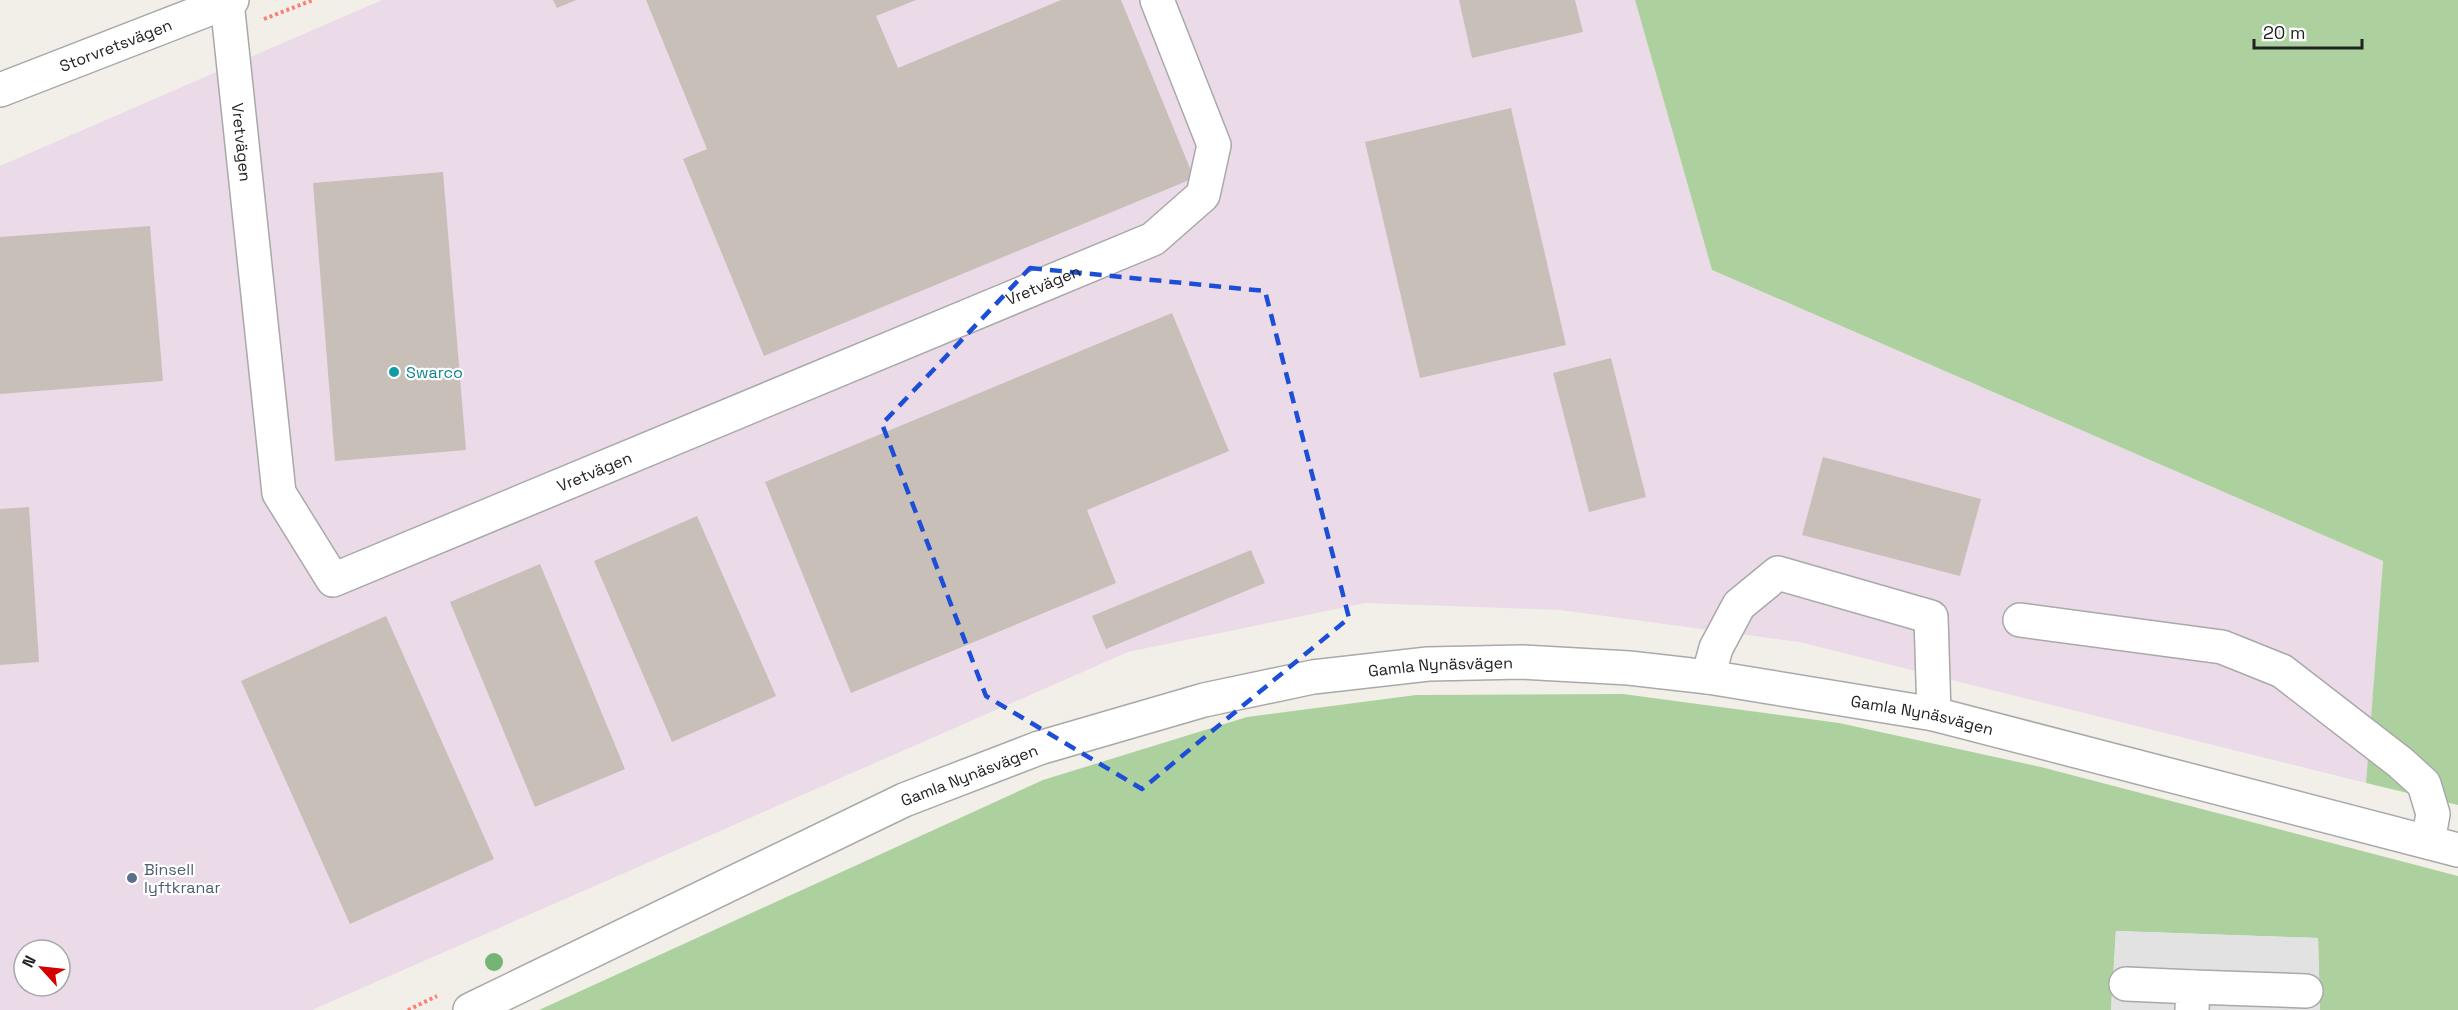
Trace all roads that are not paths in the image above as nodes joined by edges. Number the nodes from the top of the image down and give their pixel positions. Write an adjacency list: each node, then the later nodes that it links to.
1 (1157, 0): 2 (street, Vretvägen)
2 (230, 1): 3 (street, Storvretsvägen)
3 (0, 90)
4 (2020, 620): 7 (street)
5 (1708, 677): 6 (street, Gamla Nynäsvägen); 6 (street); 11 (street, Gamla Nynäsvägen)
6 (1934, 714): 7 (street, Gamla Nynäsvägen)
7 (2443, 846)
8 (2126, 984): 10 (street)
9 (2306, 991): 10 (street)
10 (2193, 998)
11 (470, 1010)

